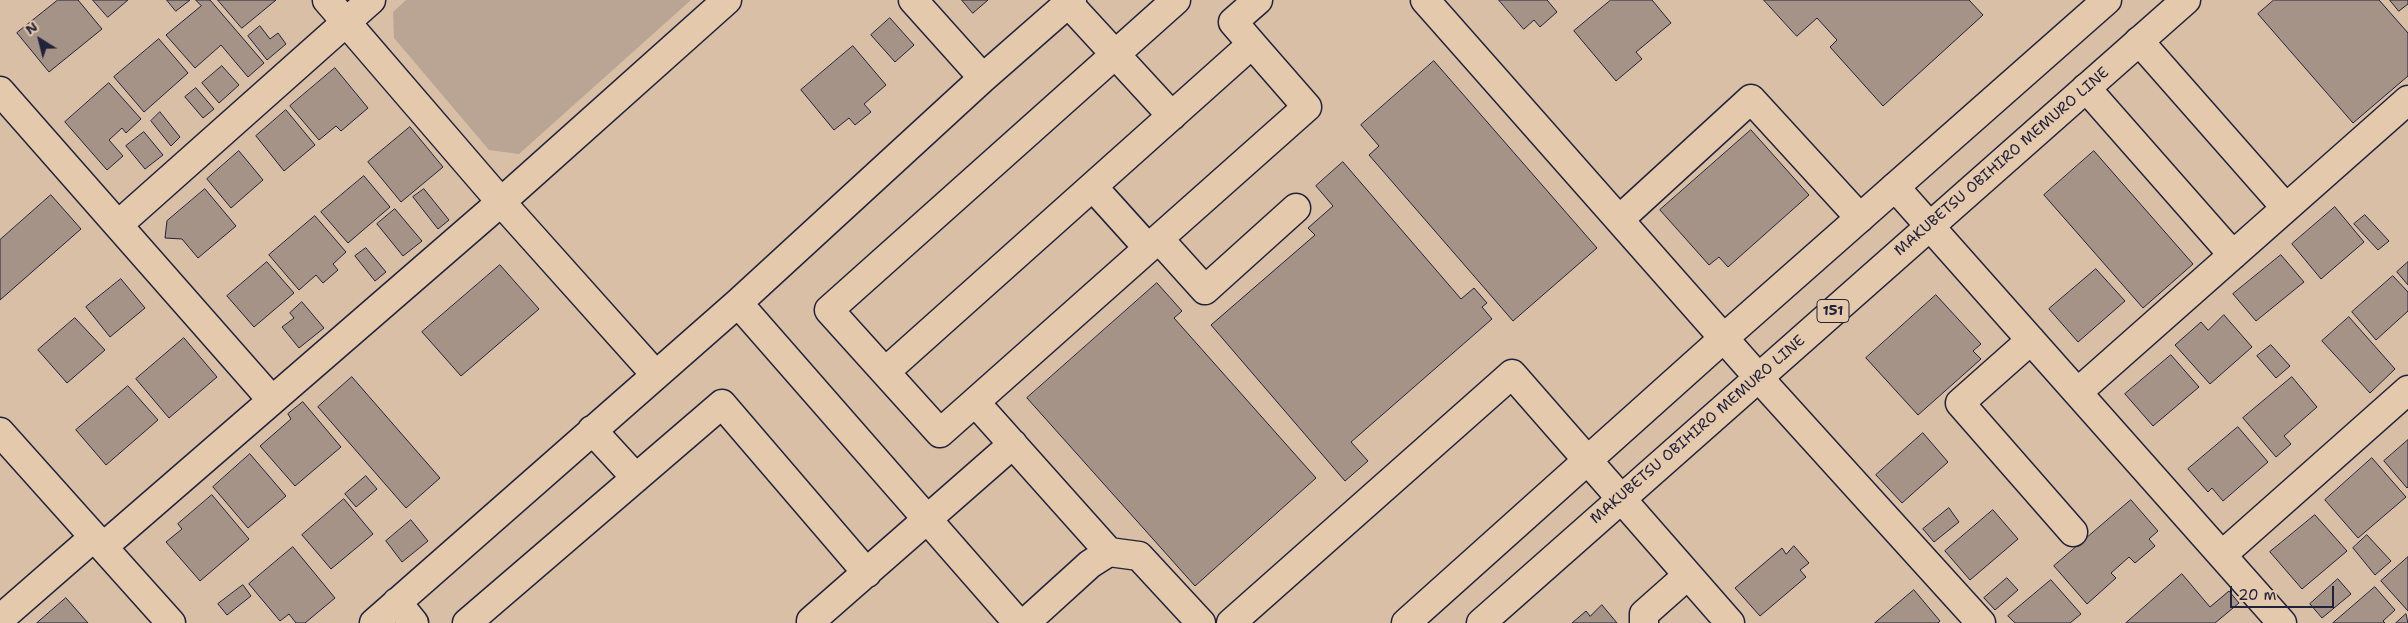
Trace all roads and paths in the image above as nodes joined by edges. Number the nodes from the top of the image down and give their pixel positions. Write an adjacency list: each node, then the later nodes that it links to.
1 (328, 0): 11 (street)
2 (371, 0): 11 (street)
3 (726, 0): 22 (street)
4 (914, 0): 15 (street)
5 (1176, 0): 14 (street)
6 (1258, 0): 13 (street)
7 (2107, 0): 21 (street)
8 (2186, 0): 12 (street, MAKUBETSU OBIHIRO MEMURO LINE / 151)
9 (1427, 1): 26 (street)
10 (1070, 2): 14 (street); 15 (street)
11 (347, 22): 22 (street); 27 (street)
12 (2139, 41): 16 (street, MAKUBETSU OBIHIRO MEMURO LINE / 151); 24 (street)
13 (1252, 44): 19 (street); 29 (street)
14 (1115, 54): 19 (street); 34 (street)
15 (983, 78): 31 (street)
16 (2086, 88): 28 (street, MAKUBETSU OBIHIRO MEMURO LINE / 151); 30 (street)
17 (0, 91): 27 (street)
18 (2408, 100): 24 (street)
19 (1172, 116): 20 (street)
20 (1093, 187): 29 (street); 34 (street)
21 (1895, 187): 25 (street); 28 (street)
22 (502, 202): 35 (street); 39 (street)
23 (1296, 208): 29 (street)
24 (2286, 208): 30 (street)
25 (1860, 218): 26 (street); 32 (street)
26 (1620, 219): 32 (street)
27 (118, 225): 39 (street)
28 (1930, 226): 33 (street); 36 (street, MAKUBETSU OBIHIRO MEMURO LINE / 151)
29 (1154, 244): 40 (street)
30 (2233, 255): 38 (street)
31 (738, 303): 35 (street); 47 (street)
32 (1725, 337): 36 (street); 44 (street)
33 (2031, 340): 38 (street); 48 (street)
34 (885, 372): 40 (street)
35 (655, 374): 41 (street)
36 (1758, 377): 46 (street, MAKUBETSU OBIHIRO MEMURO LINE / 151); 69 (street)
37 (2408, 390): 51 (street)
38 (2078, 392): 51 (street)
39 (271, 400): 49 (street)
40 (975, 402): 43 (street)
41 (592, 430): 45 (street); 54 (street)
42 (0, 432): 49 (street)
43 (1013, 444): 47 (street); 50 (street)
44 (1588, 461): 46 (street); 64 (street); 65 (street)
45 (636, 478): 52 (street); 60 (street)
46 (1620, 498): 53 (street); 66 (street, MAKUBETSU OBIHIRO MEMURO LINE / 151)
47 (928, 520): 52 (street); 61 (street)
48 (2074, 532)
49 (98, 542): 55 (street); 57 (street)
50 (1109, 552): 62 (street); 63 (street)
51 (2222, 555): 70 (street)
52 (867, 573): 56 (street)
53 (1688, 575): 67 (street); 68 (street)
54 (397, 602): 58 (street); 59 (street)
55 (0, 619)
56 (810, 622)
57 (171, 623)
58 (374, 623)
59 (414, 623)
60 (467, 623)
61 (1018, 623)
62 (1026, 623)
63 (1202, 623)
64 (1231, 623)
65 (1406, 623)
66 (1480, 623)
67 (1644, 623)
68 (1730, 623)
69 (1981, 623)
70 (2282, 623)

